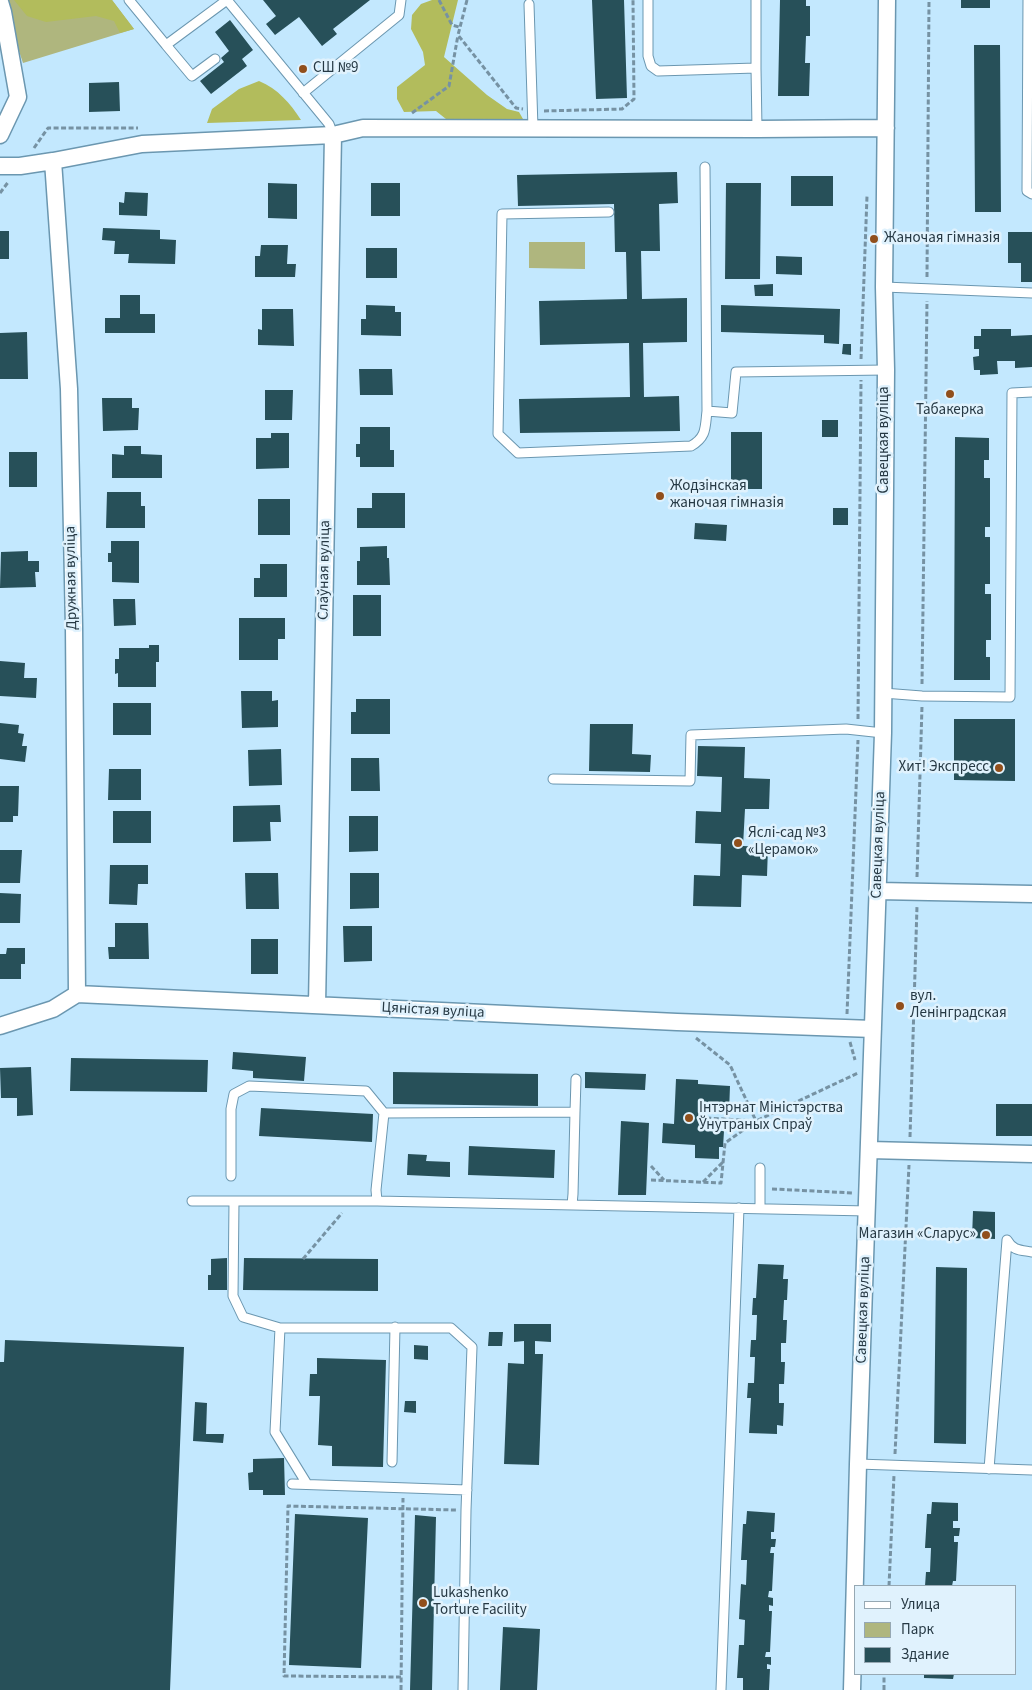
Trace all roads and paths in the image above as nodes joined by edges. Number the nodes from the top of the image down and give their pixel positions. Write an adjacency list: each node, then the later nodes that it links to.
1 (129, 0): 15 (lane)
2 (227, 0): 15 (lane); 18 (lane)
3 (401, 0): 18 (lane)
4 (439, 0): 14 (path)
5 (467, 0): 14 (path)
6 (633, 0): 19 (path)
7 (648, 0): 17 (lane)
8 (756, 0): 17 (lane)
9 (887, 0): 21 (street, Савецкая вуліца)
10 (929, 0): 32 (path)
11 (1028, 0): 28 (lane)
12 (0, 2): 23 (street)
13 (529, 4): 19 (lane)
14 (459, 27): 19 (path)
15 (166, 45): 16 (lane)
16 (215, 59)
17 (756, 68): 22 (lane)
18 (303, 93): 24 (lane)
19 (532, 111): 20 (lane)
20 (532, 128): 22 (street); 24 (street)
21 (886, 128): 22 (street); 31 (street, Савецкая вуліца)
22 (757, 130)
23 (0, 134)
24 (333, 135): 25 (street); 47 (street, Слаўная вуліца)
25 (53, 161): 26 (street); 46 (street, Дружная вуліца)
26 (0, 166)
27 (705, 167): 37 (lane)
28 (1032, 194)
29 (868, 196): 35 (path)
30 (608, 212): 37 (lane)
31 (884, 287): 32 (lane); 34 (street, Савецкая вуліца)
32 (927, 289): 33 (lane); 39 (path)
33 (1032, 293)
34 (886, 370): 35 (lane); 38 (street, Савецкая вуліца)
35 (861, 371): 37 (lane); 40 (path)
36 (1032, 392): 39 (lane)
37 (706, 411)
38 (883, 693): 39 (lane); 41 (street, Савецкая вуліца)
39 (922, 696): 44 (path)
40 (858, 731): 41 (lane); 42 (lane); 50 (path)
41 (884, 732): 43 (street, Савецкая вуліца)
42 (552, 778)
43 (878, 891): 44 (street); 51 (street, Савецкая вуліца)
44 (917, 892): 45 (street); 60 (path)
45 (1032, 894)
46 (77, 994): 47 (street, Цяністая вуліца); 49 (street)
47 (317, 1005): 48 (street, Цяністая вуліца)
48 (677, 1022): 50 (street, Цяністая вуліца); 58 (path)
49 (0, 1026)
50 (846, 1028): 51 (street, Цяністая вуліца); 52 (path)
51 (873, 1029): 59 (street, Савецкая вуліца)
52 (856, 1064)
53 (576, 1079): 55 (lane)
54 (858, 1082): 58 (path)
55 (575, 1112): 56 (lane); 75 (lane)
56 (384, 1113): 65 (lane); 73 (lane)
57 (706, 1118): 58 (path)
58 (756, 1121): 62 (path)
59 (869, 1150): 60 (street); 78 (street, Савецкая вуліца)
60 (910, 1150): 61 (street); 85 (path)
61 (1032, 1154)
62 (723, 1162): 68 (path); 68 (path)
63 (651, 1166): 67 (path)
64 (760, 1168): 70 (lane)
65 (232, 1176)
66 (651, 1180): 67 (path)
67 (665, 1181): 68 (path)
68 (703, 1183)
69 (854, 1184): 70 (path)
70 (760, 1188): 77 (lane)
71 (192, 1201): 74 (lane)
72 (352, 1201): 73 (lane); 74 (lane); 80 (path)
73 (377, 1201): 75 (lane)
74 (234, 1202): 82 (lane)
75 (572, 1205): 76 (lane)
76 (739, 1208): 77 (lane); 101 (lane)
77 (760, 1208): 78 (lane)
78 (868, 1211): 84 (street, Савецкая вуліца)
79 (1032, 1252): 86 (lane)
80 (303, 1259)
81 (394, 1327): 82 (lane); 83 (lane); 91 (lane)
82 (280, 1328): 89 (lane)
83 (392, 1462)
84 (858, 1464): 85 (lane); 94 (street, Савецкая вуліца)
85 (894, 1466): 86 (lane); 95 (path)
86 (989, 1469): 87 (lane)
87 (1032, 1470)
88 (292, 1484): 89 (lane)
89 (307, 1484): 90 (lane)
90 (403, 1487): 91 (lane); 92 (path)
91 (467, 1490): 93 (lane)
92 (403, 1509): 93 (path); 98 (path); 98 (path)
93 (466, 1510): 100 (lane)
94 (855, 1585)
95 (889, 1585)
96 (854, 1615): 102 (street, Савецкая вуліца)
97 (884, 1675): 103 (path)
98 (401, 1677): 99 (path)
99 (401, 1690)
100 (462, 1690)
101 (721, 1690)
102 (852, 1690)
103 (884, 1690)

